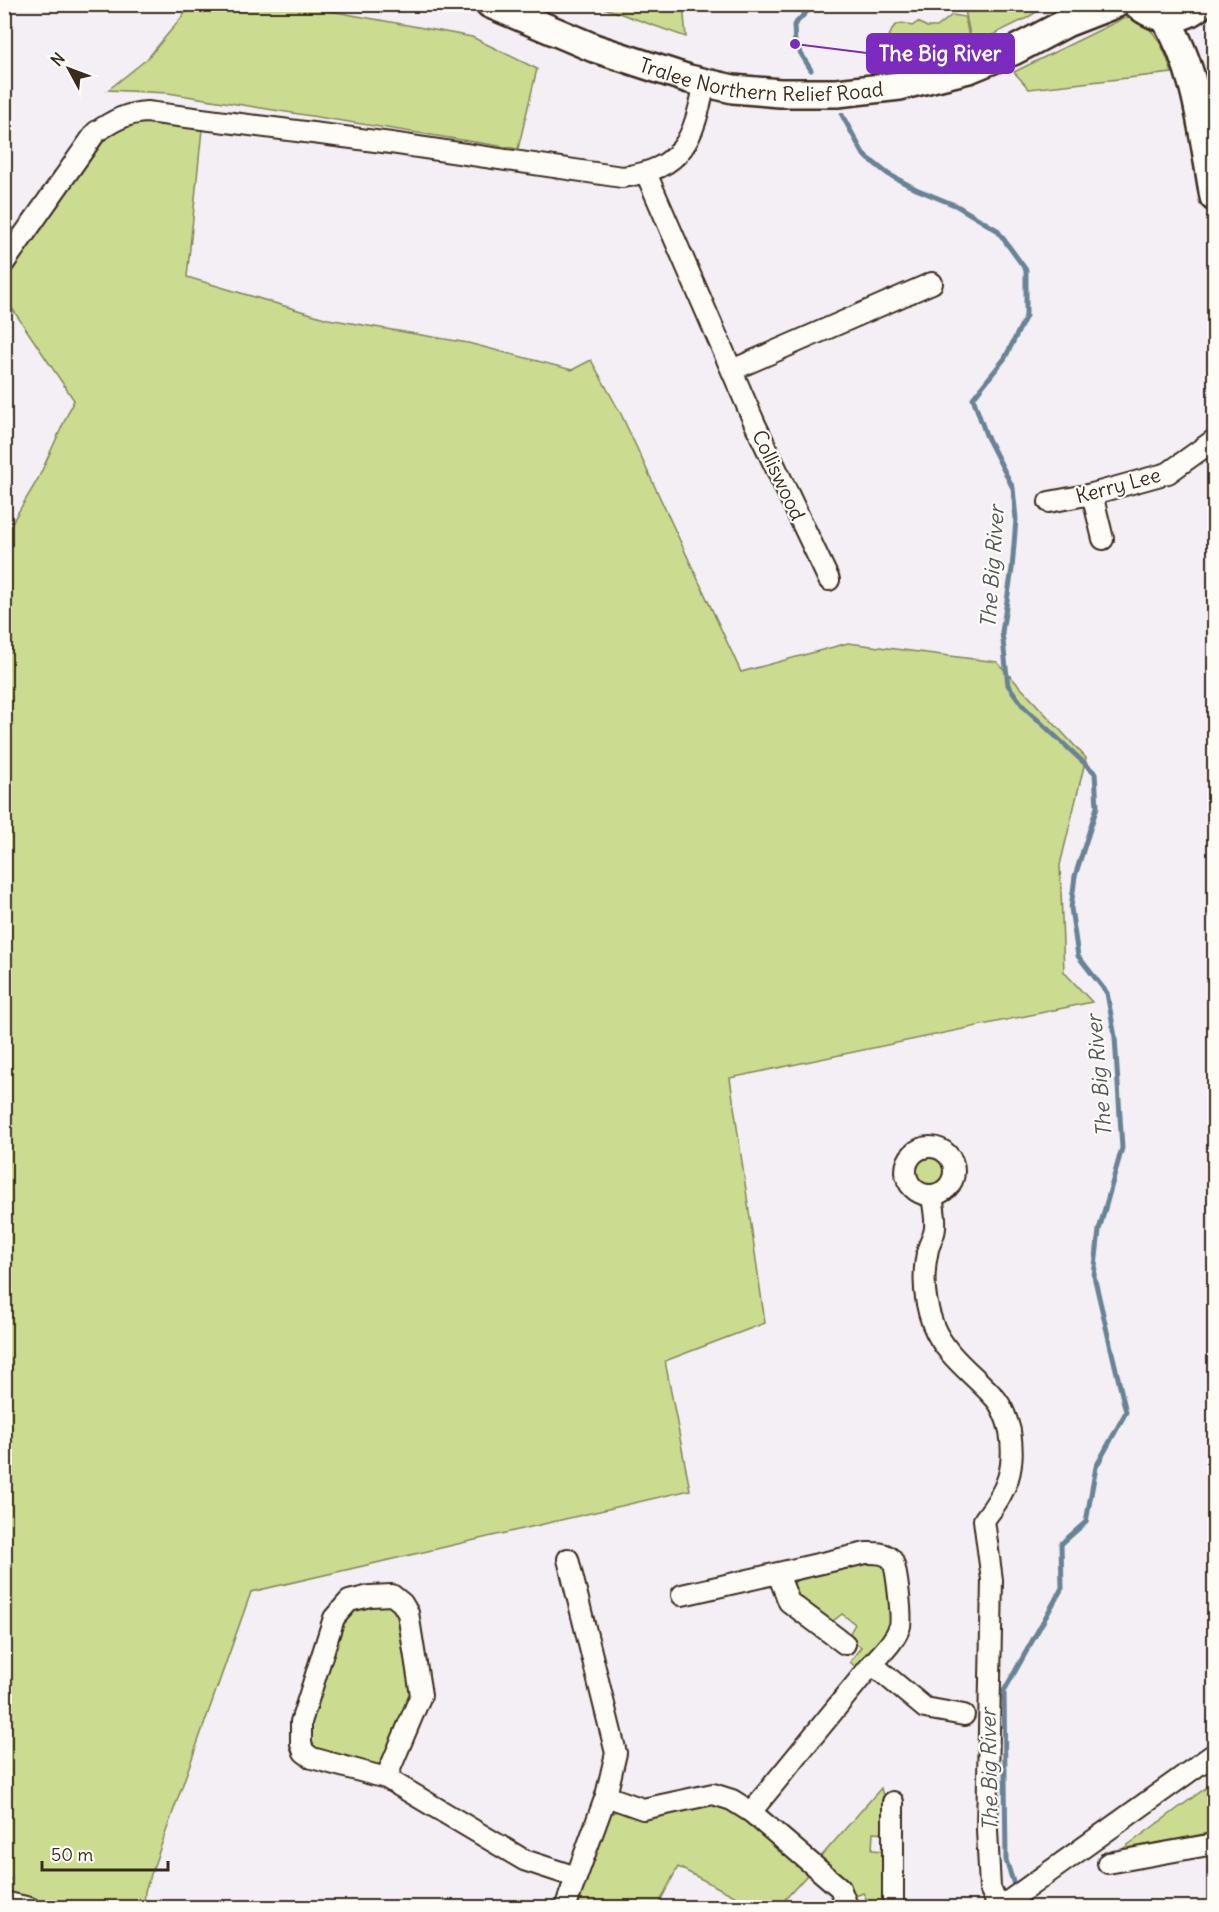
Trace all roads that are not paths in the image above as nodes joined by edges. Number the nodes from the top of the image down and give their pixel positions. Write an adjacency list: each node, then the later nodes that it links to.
1 (490, 4): 9 (street, Tralee Northern Relief Road)
2 (1089, 4): 7 (street, Tralee Northern Relief Road)
3 (1115, 4): 7 (street, Tralee Northern Relief Road)
4 (1137, 4): 6 (street)
5 (1196, 9): 6 (street); 8 (street)
6 (1165, 18): 8 (street)
7 (1066, 23): 9 (street, Tralee Northern Relief Road)
8 (1192, 74): 11 (street)
9 (705, 82): 10 (street)
10 (646, 173): 12 (street); 14 (street, Colliswood)
11 (1215, 197)
12 (4, 263)
13 (932, 283): 14 (street)
14 (732, 370): 19 (street, Colliswood)
15 (1215, 440): 16 (street, Kerry Lee)
16 (1092, 494): 17 (street, Kerry Lee); 18 (street)
17 (1049, 502)
18 (1103, 539)
19 (829, 580)
20 (932, 1195): 36 (street)
21 (568, 1559): 29 (street)
22 (778, 1574): 23 (street); 24 (street); 25 (street)
23 (682, 1595)
24 (846, 1644)
25 (872, 1664): 26 (street); 31 (street)
26 (964, 1715)
27 (1215, 1754): 36 (street)
28 (386, 1778): 28 (street); 34 (street)
29 (606, 1796): 31 (street); 34 (street)
30 (893, 1802): 40 (street)
31 (751, 1812): 39 (street)
32 (1215, 1844): 33 (street)
33 (1108, 1863)
34 (576, 1877): 38 (street)
35 (4, 1902): 37 (street)
36 (1002, 1905)
37 (30, 1908)
38 (566, 1908)
39 (848, 1908)
40 (893, 1908)

